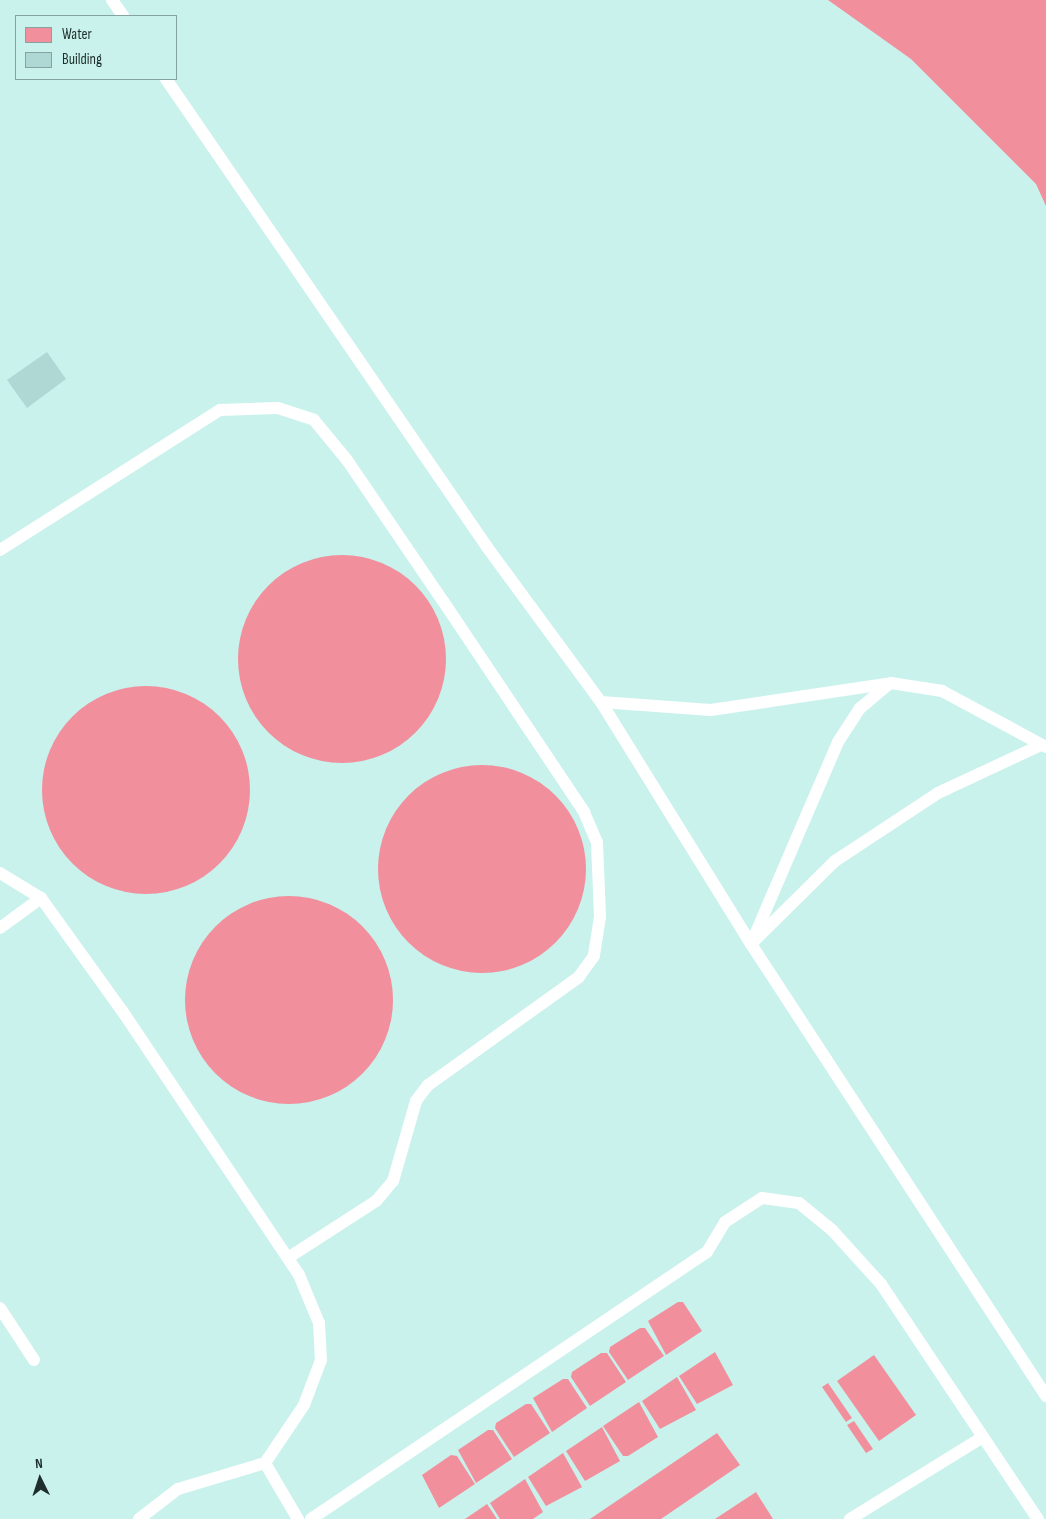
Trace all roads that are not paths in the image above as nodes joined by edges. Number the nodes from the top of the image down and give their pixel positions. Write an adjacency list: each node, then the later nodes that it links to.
1 (112, 0): 2 (lane)
2 (122, 15)
3 (167, 80): 6 (lane)
4 (0, 550): 12 (lane)
5 (891, 683): 6 (lane); 7 (lane); 11 (lane)
6 (601, 702): 11 (lane)
7 (1044, 746): 11 (lane)
8 (0, 873): 9 (lane)
9 (41, 898): 10 (lane); 12 (lane)
10 (0, 928)
11 (751, 944): 15 (lane)
12 (288, 1258): 17 (lane)
13 (0, 1308): 14 (lane)
14 (34, 1360)
15 (1046, 1396)
16 (981, 1438): 20 (lane); 21 (lane); 22 (lane)
17 (265, 1463): 18 (lane); 19 (lane)
18 (139, 1519)
19 (298, 1519)
20 (311, 1519)
21 (850, 1519)
22 (1038, 1519)

